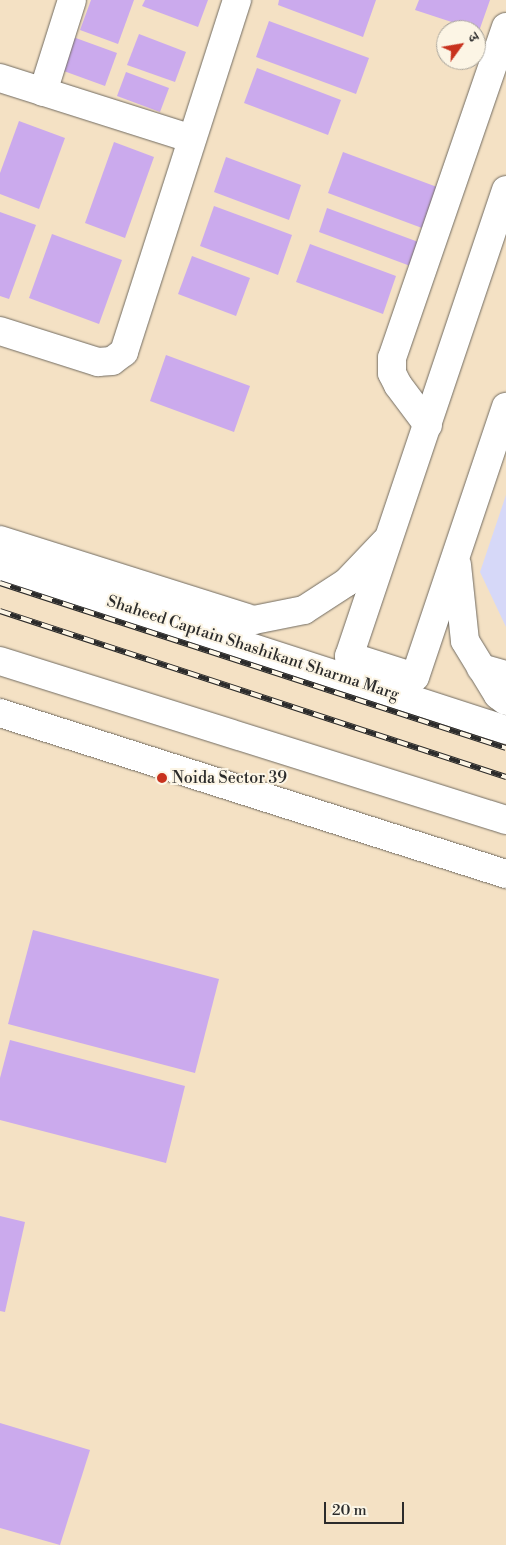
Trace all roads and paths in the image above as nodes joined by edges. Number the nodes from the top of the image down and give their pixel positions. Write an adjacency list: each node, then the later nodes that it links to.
1 (72, 0): 5 (main road)
2 (238, 0): 6 (main road)
3 (506, 27): 10 (main road)
4 (0, 78): 5 (main road)
5 (43, 92): 6 (main road)
6 (192, 139): 8 (main road)
7 (506, 190): 10 (main road)
8 (0, 331)
9 (506, 407): 13 (main road)
10 (428, 425): 11 (main road)
11 (391, 536): 13 (main road); 15 (main road)
12 (0, 540): 15 (main road)
13 (456, 556): 18 (main road)
14 (0, 566): 16 (main road, Shaheed Captain Shashikant Sharma Marg)
15 (254, 620): 16 (main road)
16 (175, 622): 21 (main road, Shaheed Captain Shashikant Sharma Marg)
17 (0, 661): 22 (main road)
18 (494, 671): 19 (main road)
19 (506, 701)
20 (0, 713): 23 (main road)
21 (506, 730)
22 (506, 820)
23 (506, 874)

